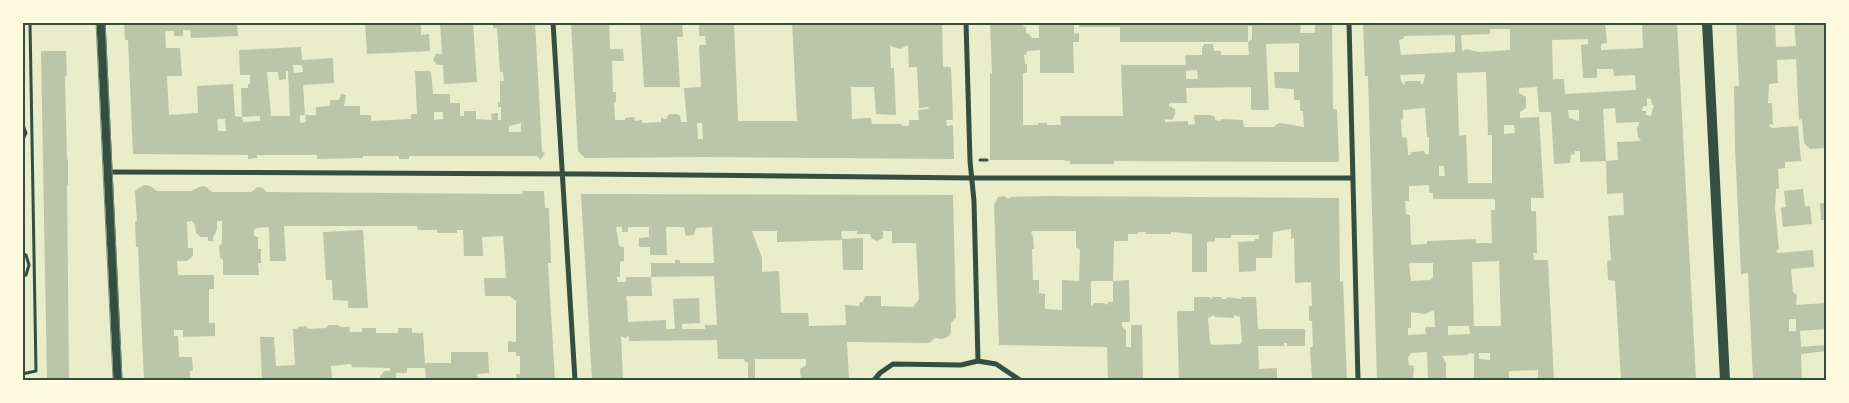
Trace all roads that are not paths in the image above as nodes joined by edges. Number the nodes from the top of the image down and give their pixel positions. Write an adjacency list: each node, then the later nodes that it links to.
1 (101, 22): 6 (street)
2 (552, 22): 7 (street)
3 (966, 22): 8 (street)
4 (1349, 22): 9 (street)
5 (1707, 22): 16 (main road)
6 (108, 172): 7 (street); 11 (street)
7 (562, 174): 8 (street); 12 (street)
8 (972, 178): 9 (street); 10 (street)
9 (1353, 178): 15 (street)
10 (978, 361): 13 (street); 14 (street)
11 (118, 380)
12 (574, 380)
13 (874, 380)
14 (1020, 380)
15 (1358, 380)
16 (1725, 380)

